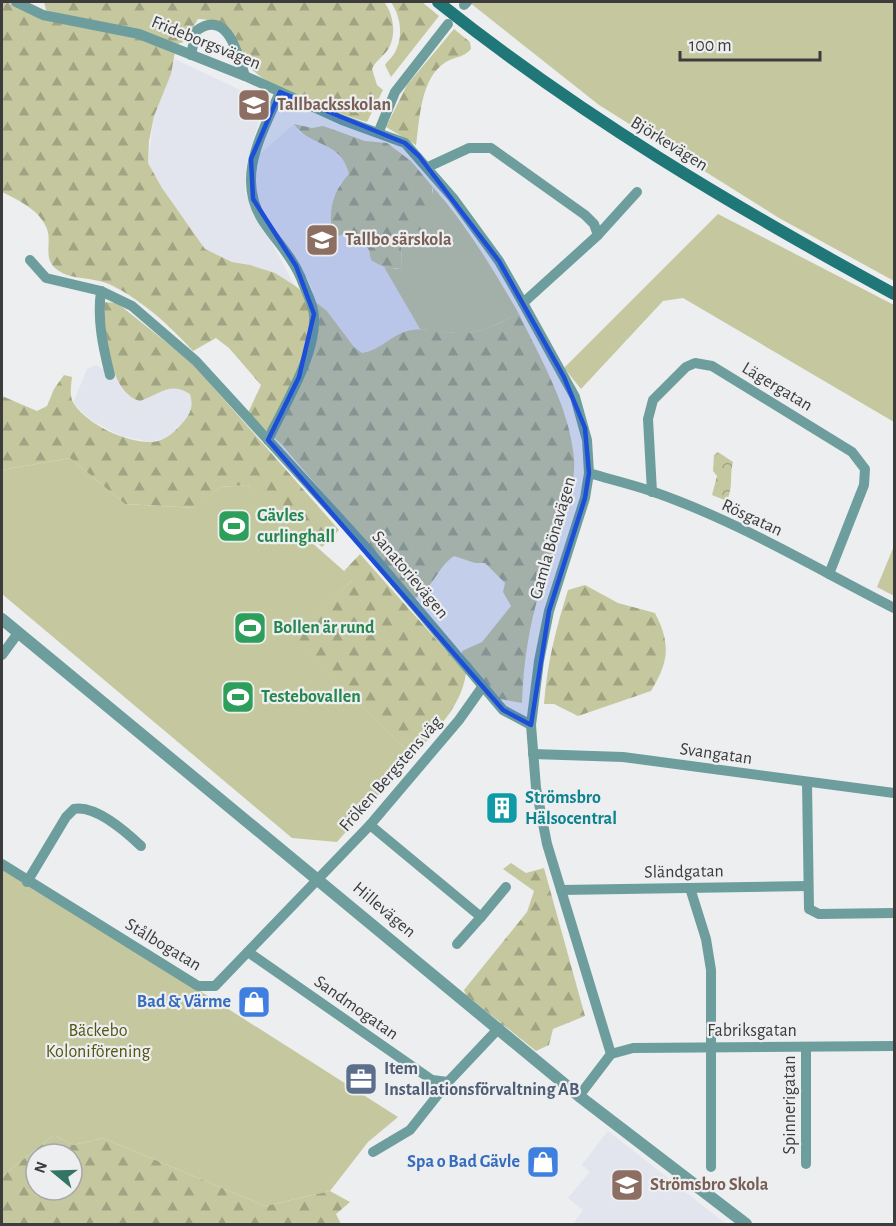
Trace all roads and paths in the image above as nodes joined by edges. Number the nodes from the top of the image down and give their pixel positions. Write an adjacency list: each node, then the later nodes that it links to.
1 (16, 2): 4 (street, Frideborgsvägen)
2 (438, 2): 13 (main road, Björkevägen)
3 (448, 24): 7 (street)
4 (191, 55): 5 (street, Frideborgsvägen); 5 (street)
5 (245, 76): 6 (street, Frideborgsvägen)
6 (280, 92): 7 (street, Frideborgsvägen); 16 (street)
7 (379, 131): 8 (street, Gamla Bönavägen)
8 (428, 167): 10 (street); 14 (street, Gamla Bönavägen)
9 (637, 192): 10 (street)
10 (598, 235): 14 (street)
11 (30, 260): 12 (street, Sanatorievägen)
12 (102, 291): 15 (street); 16 (street, Sanatorievägen)
13 (894, 294)
14 (523, 303): 17 (street, Gamla Bönavägen)
15 (110, 375)
16 (268, 440): 24 (street, Sanatorievägen)
17 (589, 474): 18 (street, Rösgatan); 25 (street, Gamla Bönavägen)
18 (652, 492): 19 (street, Rösgatan); 19 (street, Lägergatan)
19 (829, 574): 20 (street, Rösgatan)
20 (894, 608)
21 (2, 619): 22 (street, Hillevägen)
22 (18, 633): 23 (street); 32 (street, Hillevägen)
23 (2, 655)
24 (483, 686): 25 (street, Sanatorievägen); 29 (street, Fröken Bergstens väg)
25 (531, 725): 26 (street, Gamla Bönavägen)
26 (533, 754): 27 (street, Svangatan); 37 (street, Gamla Bönavägen)
27 (807, 783): 28 (street, Svangatan); 34 (street)
28 (894, 793)
29 (370, 825): 32 (street, Fröken Bergstens väg); 39 (street)
30 (141, 846): 33 (street)
31 (2, 864): 33 (street, Stålbogatan)
32 (318, 879): 41 (street, Stålbogatan); 42 (street, Hillevägen)
33 (27, 882): 41 (street, Stålbogatan)
34 (807, 886): 36 (street, Sländgatan); 38 (street)
35 (506, 887): 39 (street)
36 (690, 888): 37 (street, Sländgatan); 45 (street)
37 (561, 890): 46 (street, Gamla Bönavägen)
38 (894, 913)
39 (481, 917): 40 (street)
40 (457, 945)
41 (249, 952): 47 (street, Sandmogatan)
42 (499, 1028): 47 (street); 48 (street, Hillevägen)
43 (894, 1046): 44 (street, Fabriksgatan)
44 (806, 1047): 45 (street, Fabriksgatan); 50 (street, Spinnerigatan)
45 (711, 1048): 46 (street, Fabriksgatan); 51 (street)
46 (611, 1054): 48 (street)
47 (448, 1082): 49 (street)
48 (579, 1096): 52 (street, Hillevägen)
49 (373, 1152)
50 (806, 1164)
51 (711, 1167)
52 (746, 1224)

